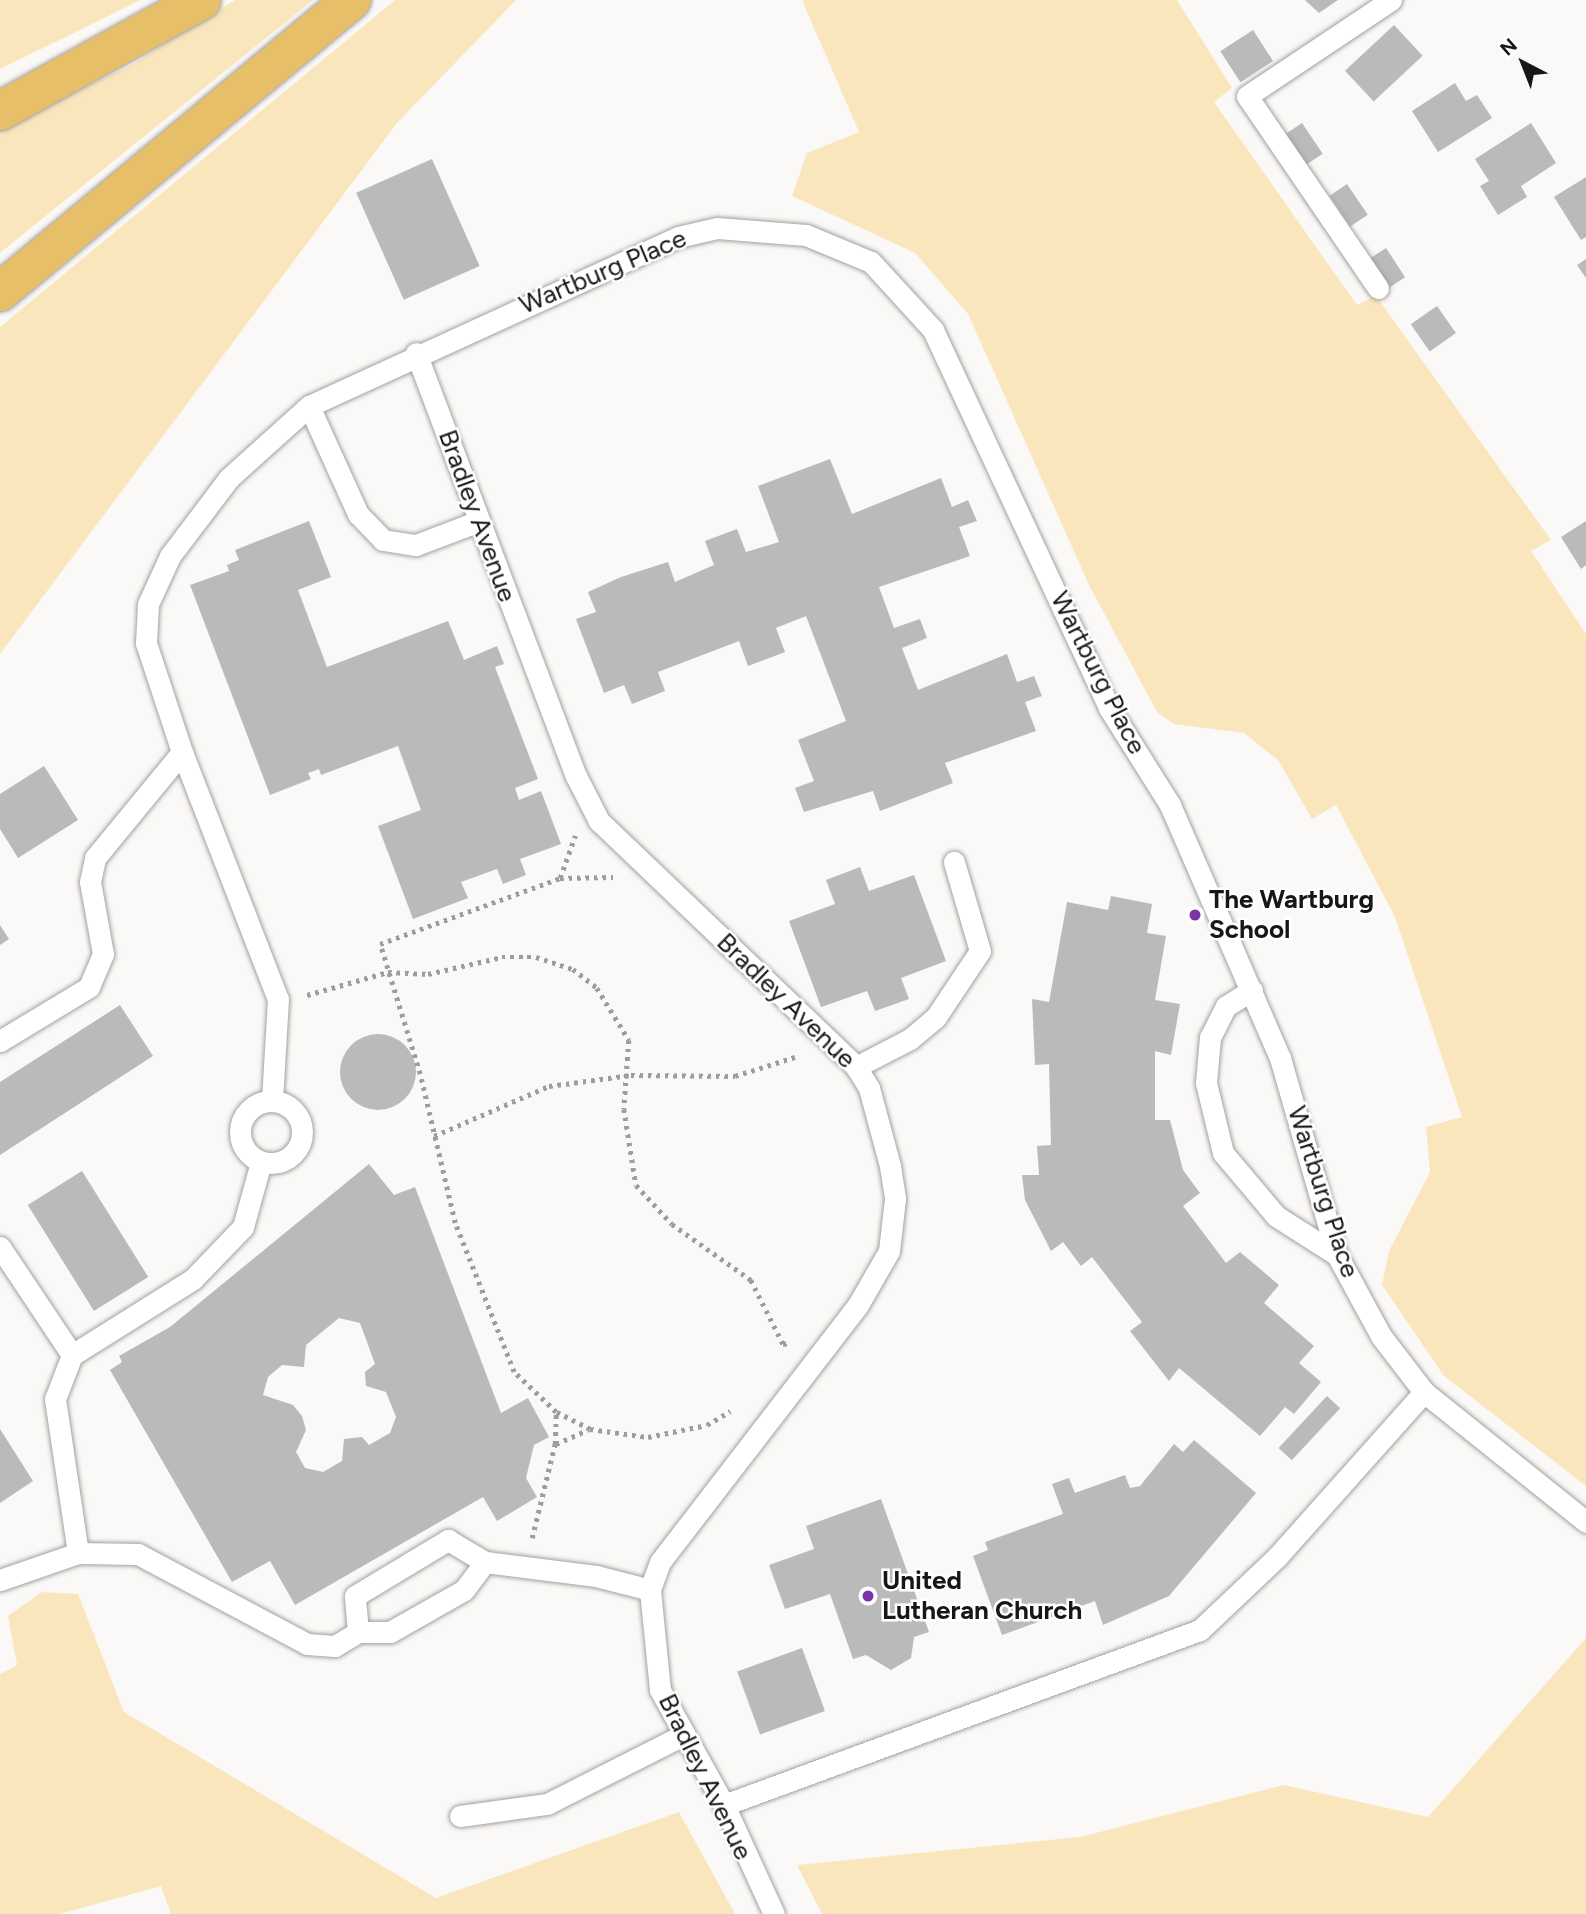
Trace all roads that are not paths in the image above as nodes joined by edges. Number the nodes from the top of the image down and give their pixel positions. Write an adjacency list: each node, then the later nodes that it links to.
1 (202, 0): 4 (highway)
2 (352, 0): 6 (highway)
3 (1391, 0): 5 (lane)
4 (0, 111)
5 (1378, 288)
6 (0, 292)
7 (415, 353): 8 (lane, Wartburg Place); 9 (lane, Bradley Avenue); 12 (lane, Wartburg Place)
8 (309, 406): 9 (lane); 10 (lane, Wartburg Place)
9 (480, 521): 14 (lane, Bradley Avenue)
10 (182, 752): 13 (lane); 15 (lane, Wartburg Place)
11 (954, 862): 14 (lane)
12 (1252, 990): 18 (lane, Wartburg Place); 18 (lane)
13 (0, 1041)
14 (856, 1067): 25 (lane, Bradley Avenue)
15 (272, 1100): 16 (lane); 16 (lane)
16 (261, 1162): 19 (lane)
17 (0, 1247): 19 (lane)
18 (1337, 1255): 20 (lane, Wartburg Place)
19 (72, 1355): 22 (lane)
20 (1424, 1392): 21 (lane, Wartburg Place); 28 (lane)
21 (1586, 1522)
22 (78, 1553): 24 (lane); 26 (lane)
23 (485, 1562): 25 (lane); 26 (lane); 26 (lane)
24 (0, 1580)
25 (650, 1590): 27 (lane, Bradley Avenue)
26 (358, 1632)
27 (683, 1735): 28 (lane, Bradley Avenue); 29 (lane)
28 (724, 1805): 30 (lane, Bradley Avenue)
29 (460, 1816)
30 (774, 1914)

